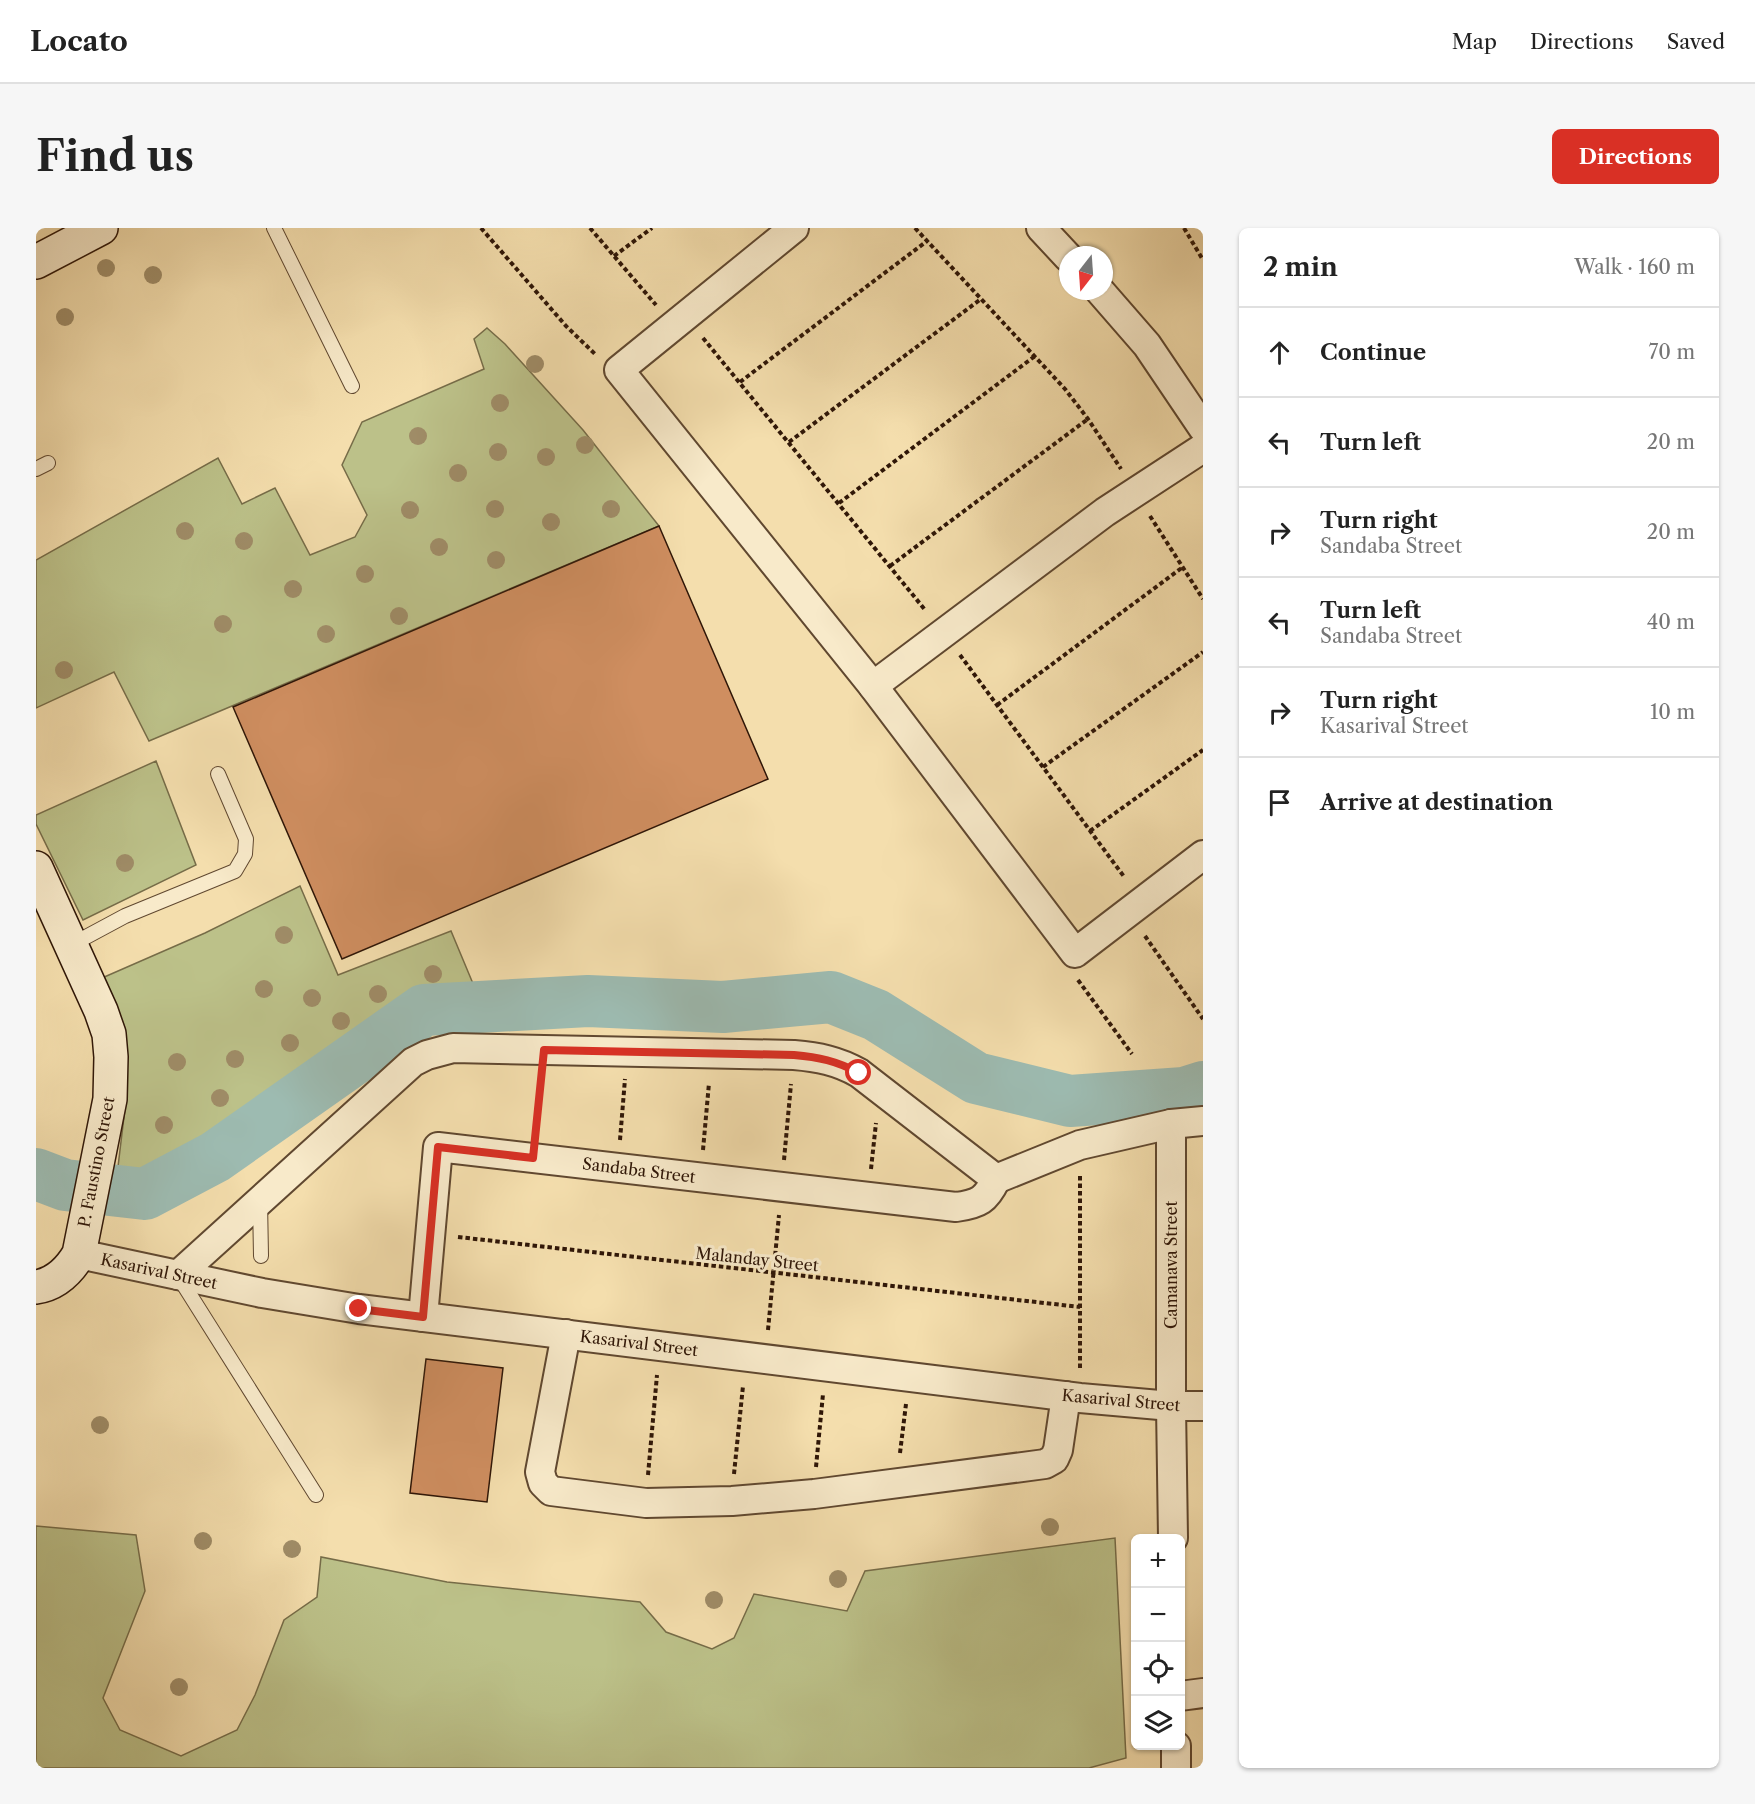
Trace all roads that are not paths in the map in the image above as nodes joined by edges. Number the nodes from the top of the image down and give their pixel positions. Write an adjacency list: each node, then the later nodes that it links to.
1 (101, 228): 6 (main road)
2 (274, 228): 8 (lane)
3 (794, 228): 11 (street)
4 (1041, 228): 5 (street)
5 (1059, 247)
6 (36, 262)
7 (1108, 300): 9 (street)
8 (352, 386)
9 (1203, 428)
10 (1203, 448): 11 (street)
11 (873, 686): 13 (street)
12 (218, 774): 15 (lane)
13 (1203, 855)
14 (36, 868): 15 (main road, P. Faustino Street)
15 (71, 945): 20 (main road, P. Faustino Street)
16 (1203, 1121): 17 (street)
17 (1171, 1124): 18 (street); 27 (street, Camanava Street)
18 (996, 1179): 19 (street); 24 (street, Sandaba Street)
19 (260, 1201): 21 (lane); 22 (street)
20 (81, 1240): 22 (street, Kasarival Street); 23 (main road)
21 (261, 1256)
22 (178, 1275): 24 (street, Kasarival Street); 29 (lane)
23 (36, 1287)
24 (423, 1317): 25 (street, Kasarival Street)
25 (566, 1335): 26 (street, Kasarival Street); 26 (street)
26 (1073, 1397): 27 (street, Kasarival Street)
27 (1171, 1406): 28 (street, Kasarival Street); 30 (street, Camanava Street)
28 (1203, 1407)
29 (316, 1495)
30 (1173, 1534)
31 (1203, 1693): 32 (street)
32 (1185, 1695)
33 (1176, 1750): 34 (street)
34 (1176, 1768)

